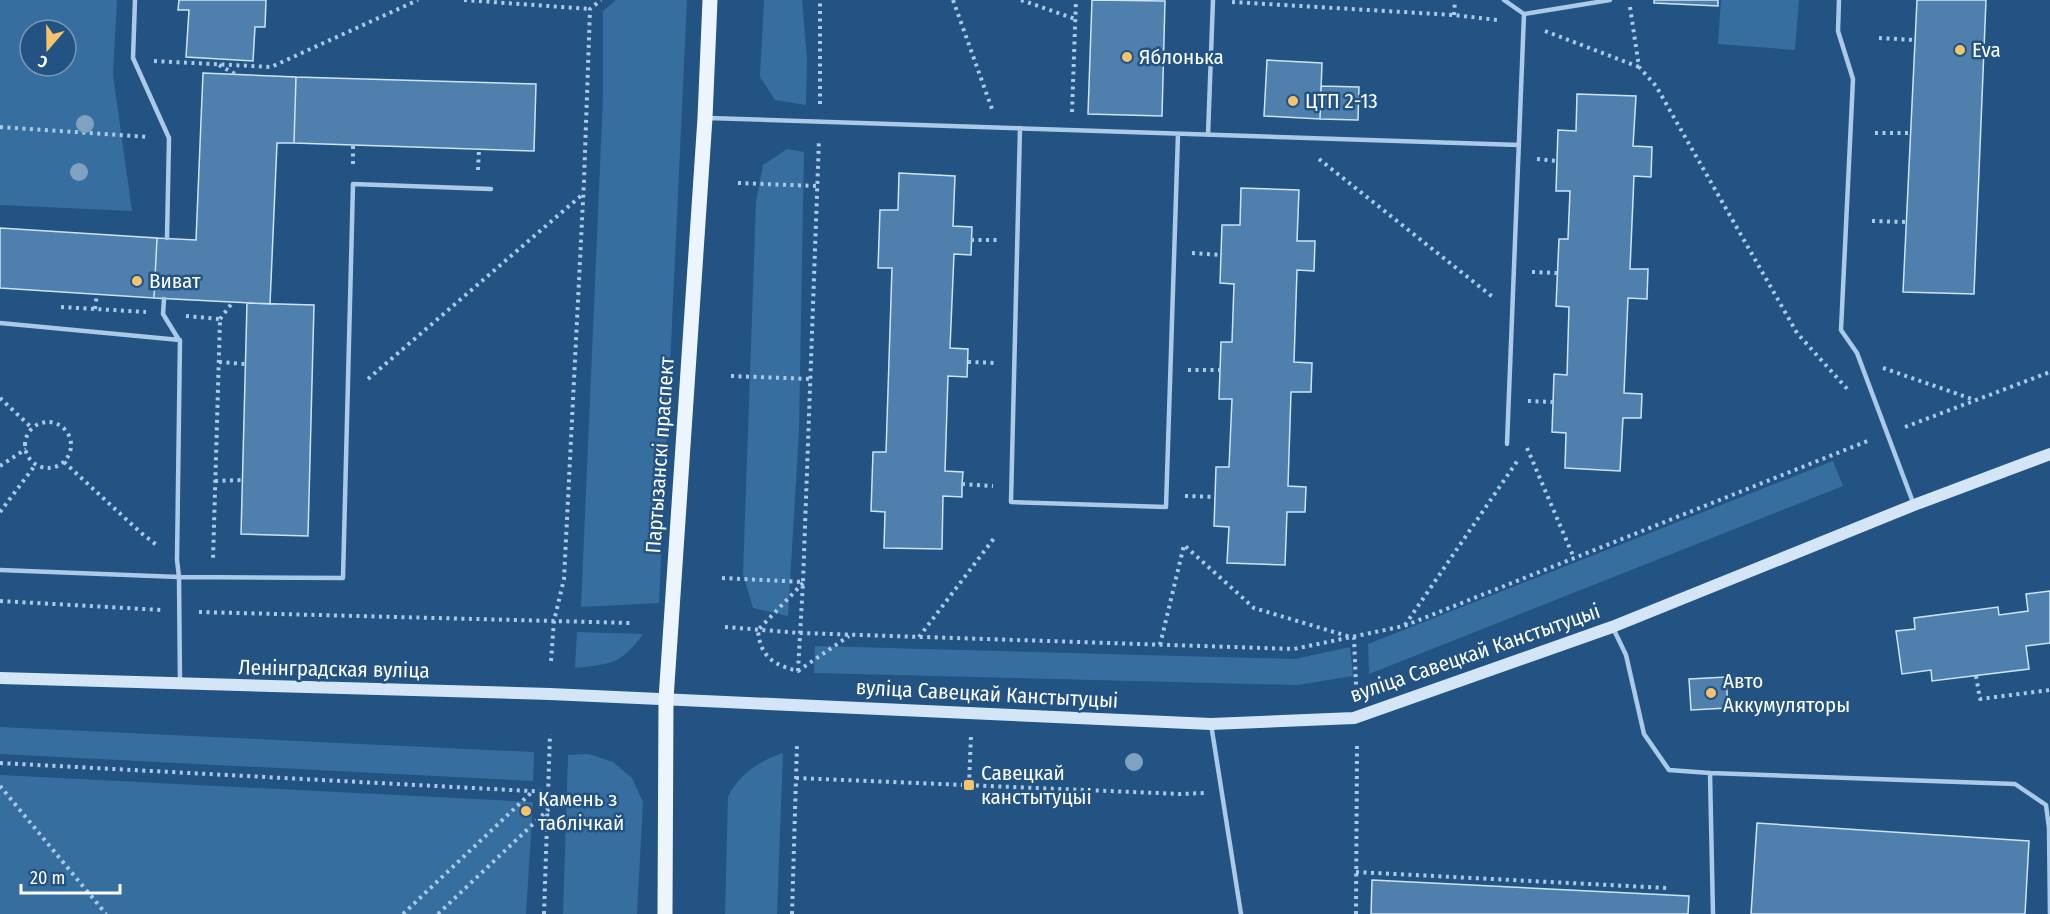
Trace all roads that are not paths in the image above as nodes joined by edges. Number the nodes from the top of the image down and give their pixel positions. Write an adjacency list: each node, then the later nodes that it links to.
1 (135, 0): 14 (lane)
2 (710, 0): 8 (main road, Партызанскі праспект)
3 (1213, 0): 11 (lane)
4 (1504, 0): 7 (lane)
5 (1610, 0): 7 (lane)
6 (1839, 0): 20 (lane)
7 (1524, 14): 12 (lane)
8 (705, 118): 9 (lane); 26 (main road, Партызанскі праспект)
9 (1020, 128): 10 (lane); 10 (lane)
10 (1178, 134): 11 (lane)
11 (1209, 135): 12 (lane)
12 (1519, 145): 18 (lane)
13 (491, 189): 22 (lane)
14 (167, 238)
15 (164, 299): 17 (lane)
16 (0, 323): 17 (lane)
17 (180, 340): 22 (lane)
18 (1507, 444)
19 (2050, 454): 20 (main road, вуліца Савецкай Канстытуцыі)
20 (1914, 505): 23 (main road, вуліца Савецкай Канстытуцыі)
21 (0, 570): 22 (lane)
22 (179, 577): 25 (lane)
23 (1612, 627): 27 (main road, вуліца Савецкай Канстытуцыі); 28 (lane)
24 (0, 678): 25 (main road, Ленінградская вуліца)
25 (180, 685): 26 (main road, Ленінградская вуліца)
26 (666, 699): 27 (main road, вуліца Савецкай Канстытуцыі); 29 (main road, Партызанскі праспект)
27 (1211, 724): 30 (lane)
28 (1710, 773): 31 (lane); 32 (lane)
29 (665, 914)
30 (1241, 914)
31 (1713, 914)
32 (2050, 914)

